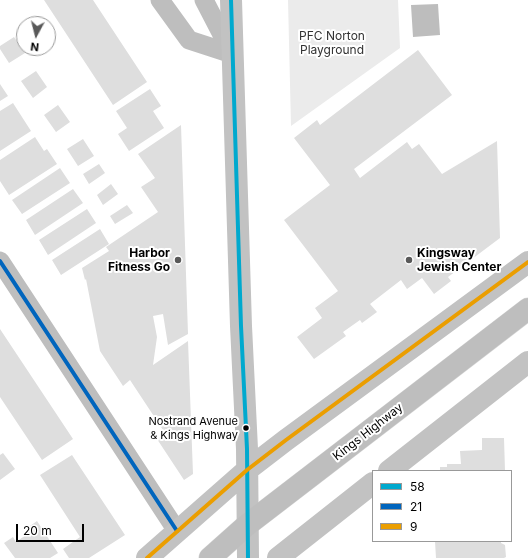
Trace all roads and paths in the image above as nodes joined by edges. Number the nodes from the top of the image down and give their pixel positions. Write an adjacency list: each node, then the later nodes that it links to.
1 (160, 0): 4 (street)
2 (204, 0): 4 (street)
3 (231, 0): 4 (street)
4 (232, 54): 9 (street)
5 (0, 261): 13 (street)
6 (528, 262): 9 (street)
7 (528, 309): 12 (main road, Kings Highway)
8 (528, 362): 10 (street)
9 (247, 470): 12 (street); 13 (street)
10 (390, 470)
11 (372, 484): 17 (street)
12 (247, 525): 15 (main road, Kings Highway); 16 (street)
13 (177, 531): 14 (street)
14 (147, 558)
15 (210, 558)
16 (248, 558)
17 (278, 558)

